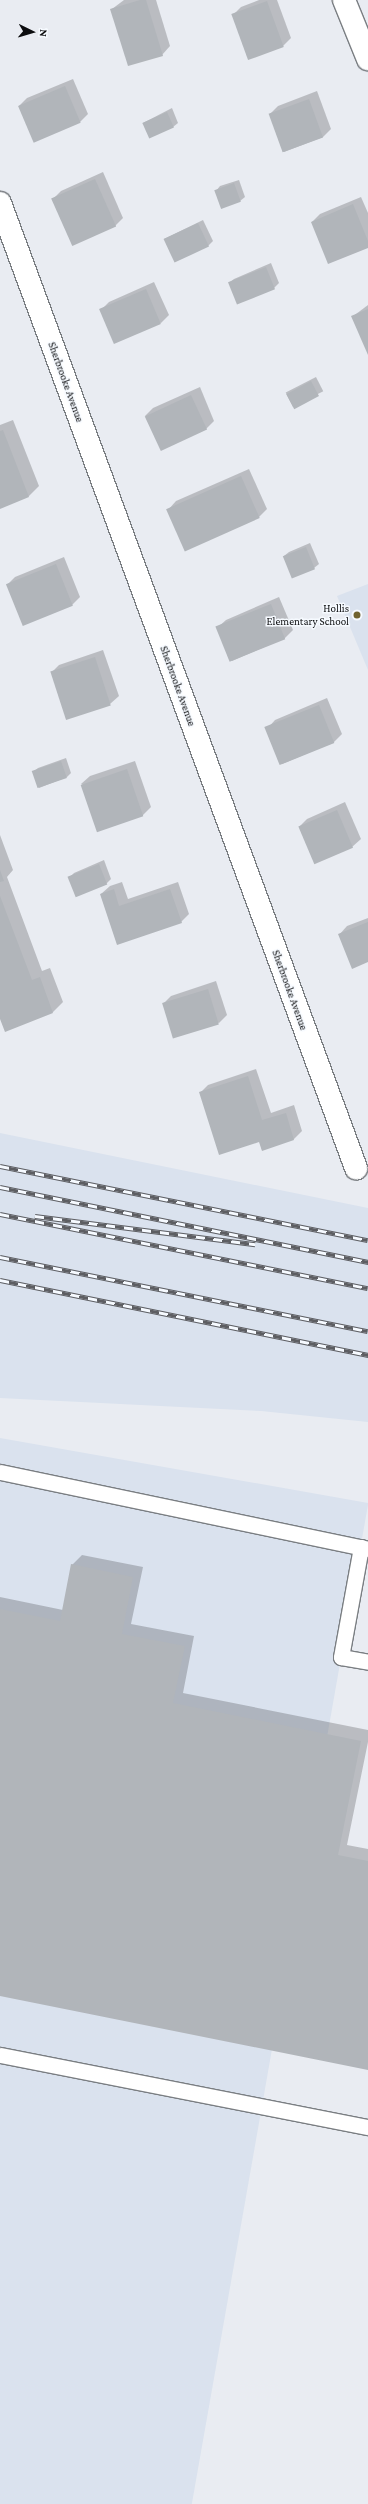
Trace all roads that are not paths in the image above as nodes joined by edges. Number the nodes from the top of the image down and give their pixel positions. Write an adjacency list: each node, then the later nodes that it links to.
1 (344, 0): 2 (street)
2 (368, 59)
3 (0, 203): 4 (street, Sherbrooke Avenue)
4 (356, 1168)
5 (0, 1472): 6 (lane)
6 (364, 1548): 7 (lane)
7 (368, 1662)
8 (0, 2055): 9 (lane)
9 (368, 2127)

